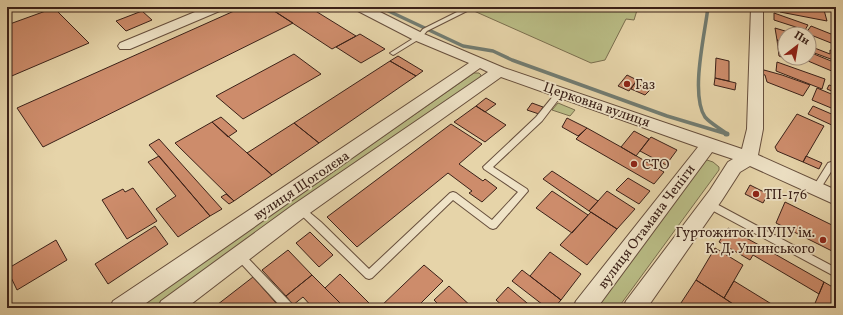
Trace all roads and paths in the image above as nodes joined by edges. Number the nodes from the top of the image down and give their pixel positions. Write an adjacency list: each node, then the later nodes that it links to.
1 (218, 7): 6 (street)
2 (360, 7): 5 (street, Церковна вулиця)
3 (472, 7): 5 (lane)
4 (757, 7): 12 (street)
5 (422, 34): 7 (lane); 8 (street, Церковна вулиця)
6 (125, 46)
7 (393, 53)
8 (480, 62): 9 (street, Церковна вулиця); 20 (street, вулиця Щоголєва)
9 (499, 70): 10 (street, Церковна вулиця); 17 (street, вулиця Щоголєва)
10 (561, 91): 11 (street, Церковна вулиця); 17 (lane)
11 (709, 144): 12 (street, Церковна вулиця); 23 (street, вулиця Отамана Чепіги)
12 (749, 158): 14 (street, Церковна вулиця); 16 (street)
13 (831, 165): 14 (lane)
14 (816, 189): 15 (street, Церковна вулиця)
15 (836, 198)
16 (709, 204): 19 (lane); 24 (street)
17 (300, 210): 18 (street, вулиця Щоголєва)
18 (239, 255): 21 (street, вулиця Щоголєва); 22 (lane)
19 (836, 273)
20 (121, 308)
21 (169, 308)
22 (289, 308)
23 (584, 308)
24 (634, 308)

